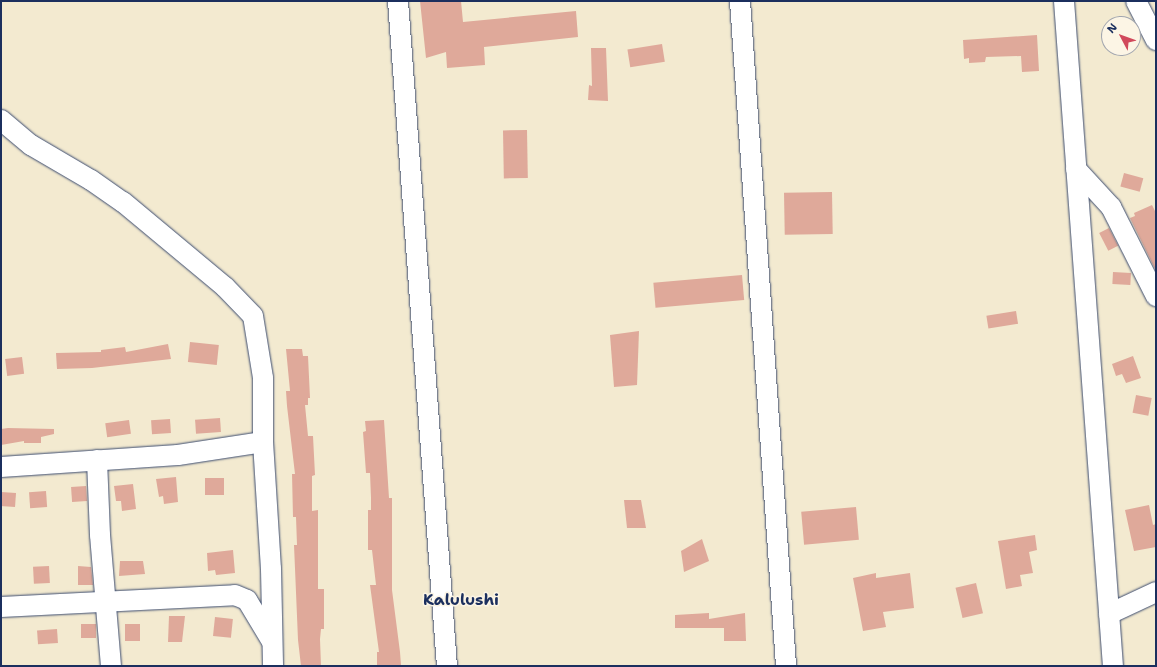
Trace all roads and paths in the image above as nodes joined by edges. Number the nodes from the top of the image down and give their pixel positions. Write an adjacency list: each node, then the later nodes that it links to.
1 (398, 1): 19 (street)
2 (740, 1): 20 (street)
3 (1064, 1): 7 (street)
4 (1136, 1): 5 (street)
5 (1156, 40)
6 (1, 120): 9 (street)
7 (1076, 169): 8 (street); 15 (street)
8 (1156, 296)
9 (263, 442): 10 (street); 16 (street)
10 (97, 460): 11 (street); 13 (street)
11 (1, 467)
12 (1156, 592): 15 (street)
13 (106, 602): 14 (street); 16 (street); 17 (street)
14 (1, 607)
15 (1109, 614): 21 (street)
16 (272, 644): 18 (street)
17 (111, 666)
18 (273, 666)
19 (447, 666)
20 (786, 666)
21 (1113, 666)

